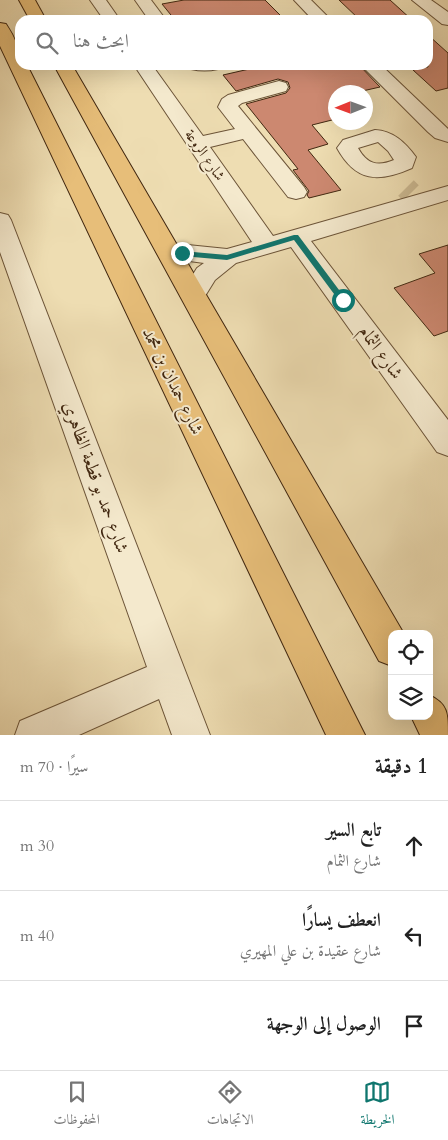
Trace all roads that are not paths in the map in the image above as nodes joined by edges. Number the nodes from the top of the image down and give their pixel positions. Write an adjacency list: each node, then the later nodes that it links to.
1 (27, 0): 6 (main road)
2 (143, 0): 8 (street)
3 (302, 0): 9 (street)
4 (420, 0): 10 (street)
5 (105, 1): 7 (street)
6 (35, 15)
7 (110, 15)
8 (154, 15)
9 (318, 15)
10 (448, 20)
11 (0, 28): 12 (main road, شارع حمدان بن محمد)
12 (15, 59)
13 (21, 70): 37 (main road, شارع حمدان بن محمد)
14 (66, 70): 28 (main road)
15 (146, 70): 20 (street, شارع الروعة)
16 (375, 70): 19 (street)
17 (279, 87): 18 (street)
18 (247, 132): 20 (street); 22 (street)
19 (448, 136)
20 (197, 144): 27 (street, شارع الروعة)
21 (388, 168): 24 (street)
22 (296, 192)
23 (448, 193): 24 (street)
24 (412, 194): 26 (street)
25 (0, 220): 33 (street, شارع حمد بو قطعة الظاهري)
26 (296, 237): 27 (street); 31 (street, شارع الثمام)
27 (267, 245): 29 (street)
28 (168, 251): 29 (street); 30 (main road)
29 (227, 257): 30 (street)
30 (193, 295): 32 (main road)
31 (448, 442)
32 (388, 641)
33 (169, 676): 35 (street); 36 (street, شارع حمد بو قطعة الظاهري)
34 (432, 720): 38 (main road)
35 (34, 735)
36 (191, 735)
37 (346, 735)
38 (441, 735)

